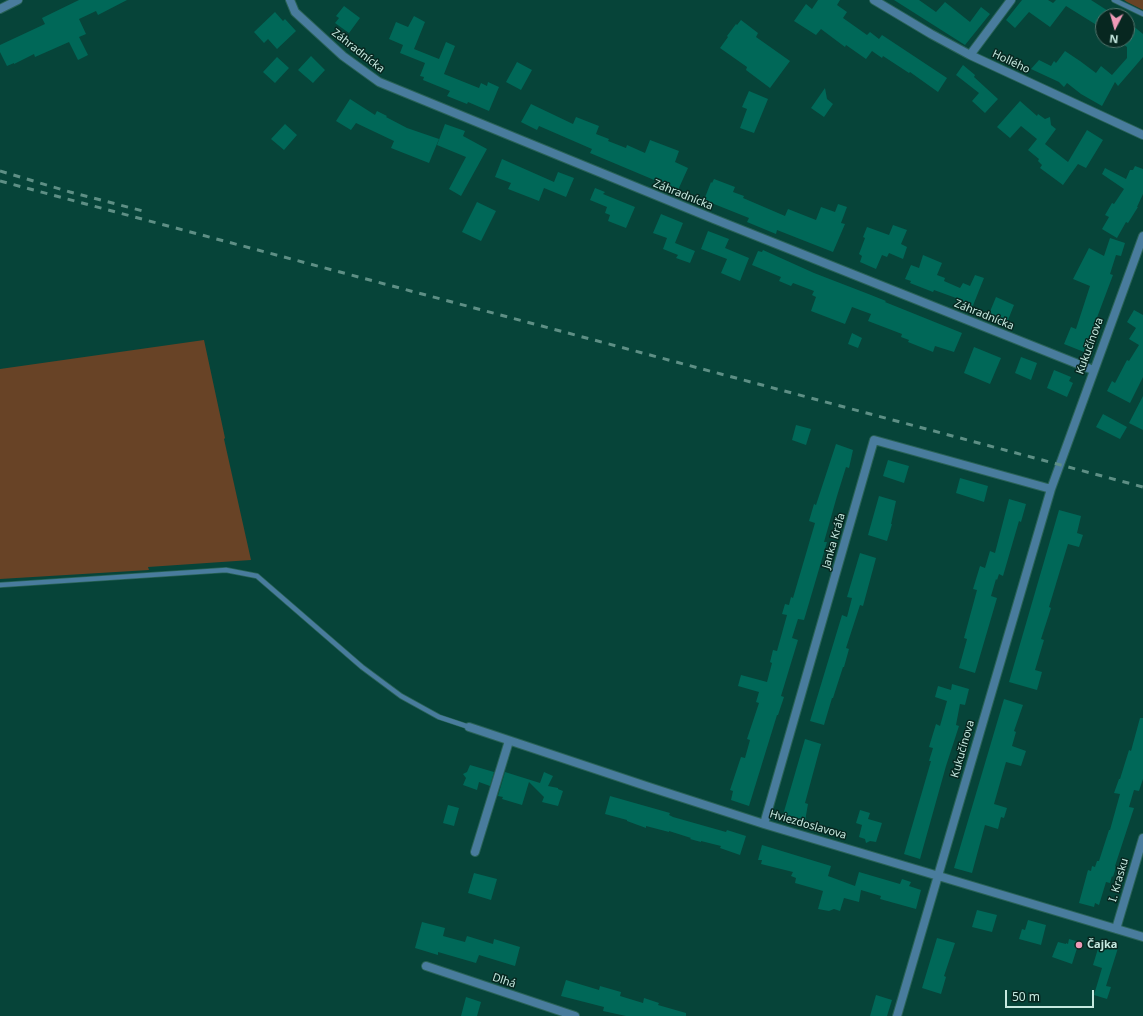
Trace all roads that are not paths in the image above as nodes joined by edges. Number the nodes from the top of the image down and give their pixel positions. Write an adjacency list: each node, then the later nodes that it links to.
1 (18, 0): 6 (street)
2 (290, 0): 11 (street, Záhradnícka)
3 (874, 0): 8 (street, Hollého)
4 (1011, 0): 8 (street)
5 (1114, 0): 7 (lane)
6 (0, 9)
7 (1143, 14)
8 (970, 55): 9 (street, Hollého)
9 (1143, 134)
10 (1143, 236): 11 (street, Kukučínova)
11 (1093, 370): 12 (street, Kukučínova)
12 (1051, 489): 16 (street, Janka Kráľa); 19 (street, Kukučínova)
13 (0, 585): 14 (lane)
14 (469, 728): 15 (street, Hviezdoslavova)
15 (509, 741): 16 (street, Hviezdoslavova); 18 (street)
16 (764, 824): 19 (street, Hviezdoslavova)
17 (1143, 838): 20 (street, I. Krasku)
18 (475, 852)
19 (937, 875): 20 (street, Hviezdoslavova); 24 (street, Kukučínova)
20 (1116, 929): 21 (street, Hviezdoslavova)
21 (1143, 937)
22 (426, 966): 23 (street, Dlhá)
23 (575, 1016)
24 (897, 1016)

